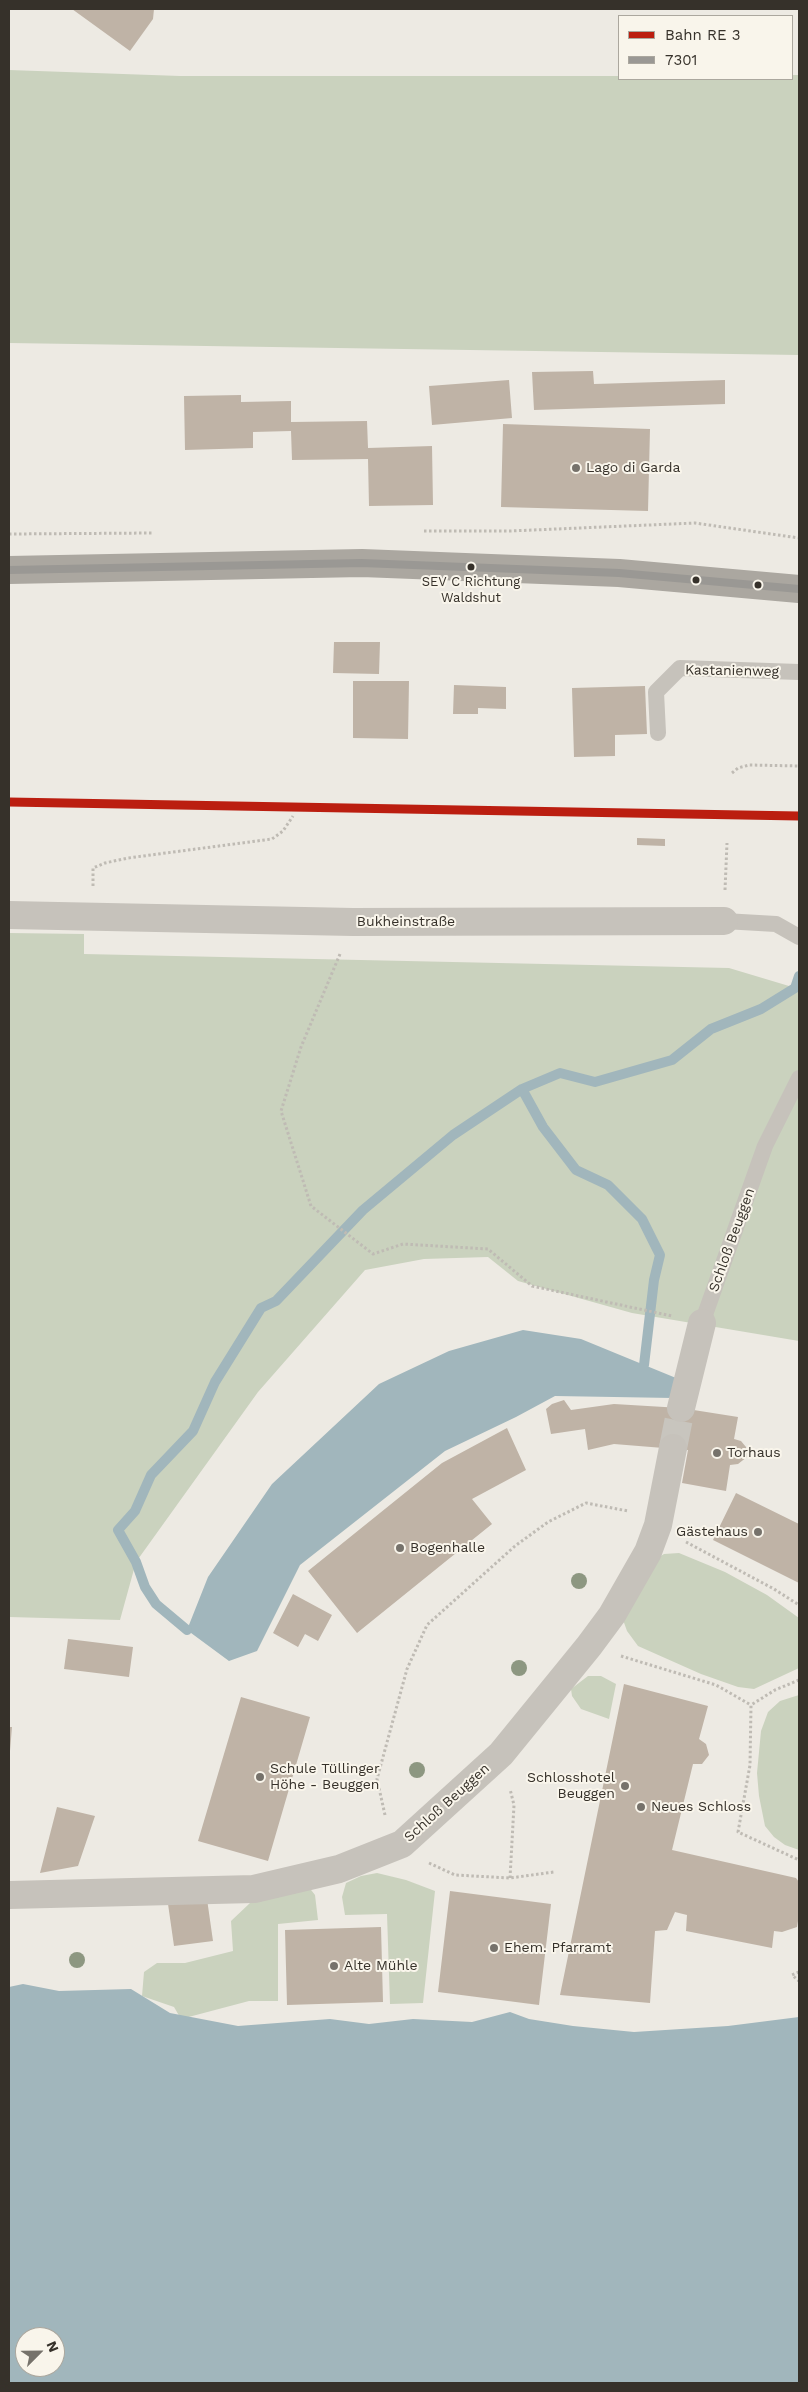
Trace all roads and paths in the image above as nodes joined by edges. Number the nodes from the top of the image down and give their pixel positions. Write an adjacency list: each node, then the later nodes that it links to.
1 (9, 570): 2 (main road)
2 (799, 589)
3 (799, 672): 4 (lane, Kastanienweg)
4 (658, 733)
5 (799, 766): 6 (path)
6 (732, 773)
7 (293, 816): 10 (path)
8 (727, 843): 11 (path)
9 (9, 915): 10 (street, Bukheinstraße)
10 (92, 917): 12 (street, Bukheinstraße)
11 (724, 921): 12 (street, Bukheinstraße); 13 (lane, Bukheinstraße)
12 (353, 922): 15 (path)
13 (799, 937)
14 (799, 1078): 15 (lane, Schloß Beuggen)
15 (702, 1323): 16 (street, Schloß Beuggen)
16 (681, 1408)
17 (673, 1448): 18 (street, Schloß Beuggen)
18 (658, 1526): 19 (path); 20 (street, Schloß Beuggen); 24 (path)
19 (799, 1605)
20 (590, 1646): 22 (path); 23 (street, Schloß Beuggen)
21 (799, 1680): 22 (path)
22 (751, 1705): 25 (path)
23 (501, 1754): 24 (street, Schloß Beuggen); 27 (path)
24 (402, 1844): 27 (path); 28 (street, Schloß Beuggen)
25 (799, 1860)
26 (554, 1872): 27 (path)
27 (510, 1878)
28 (9, 1895)
29 (799, 1972): 30 (path)
30 (799, 1981)

